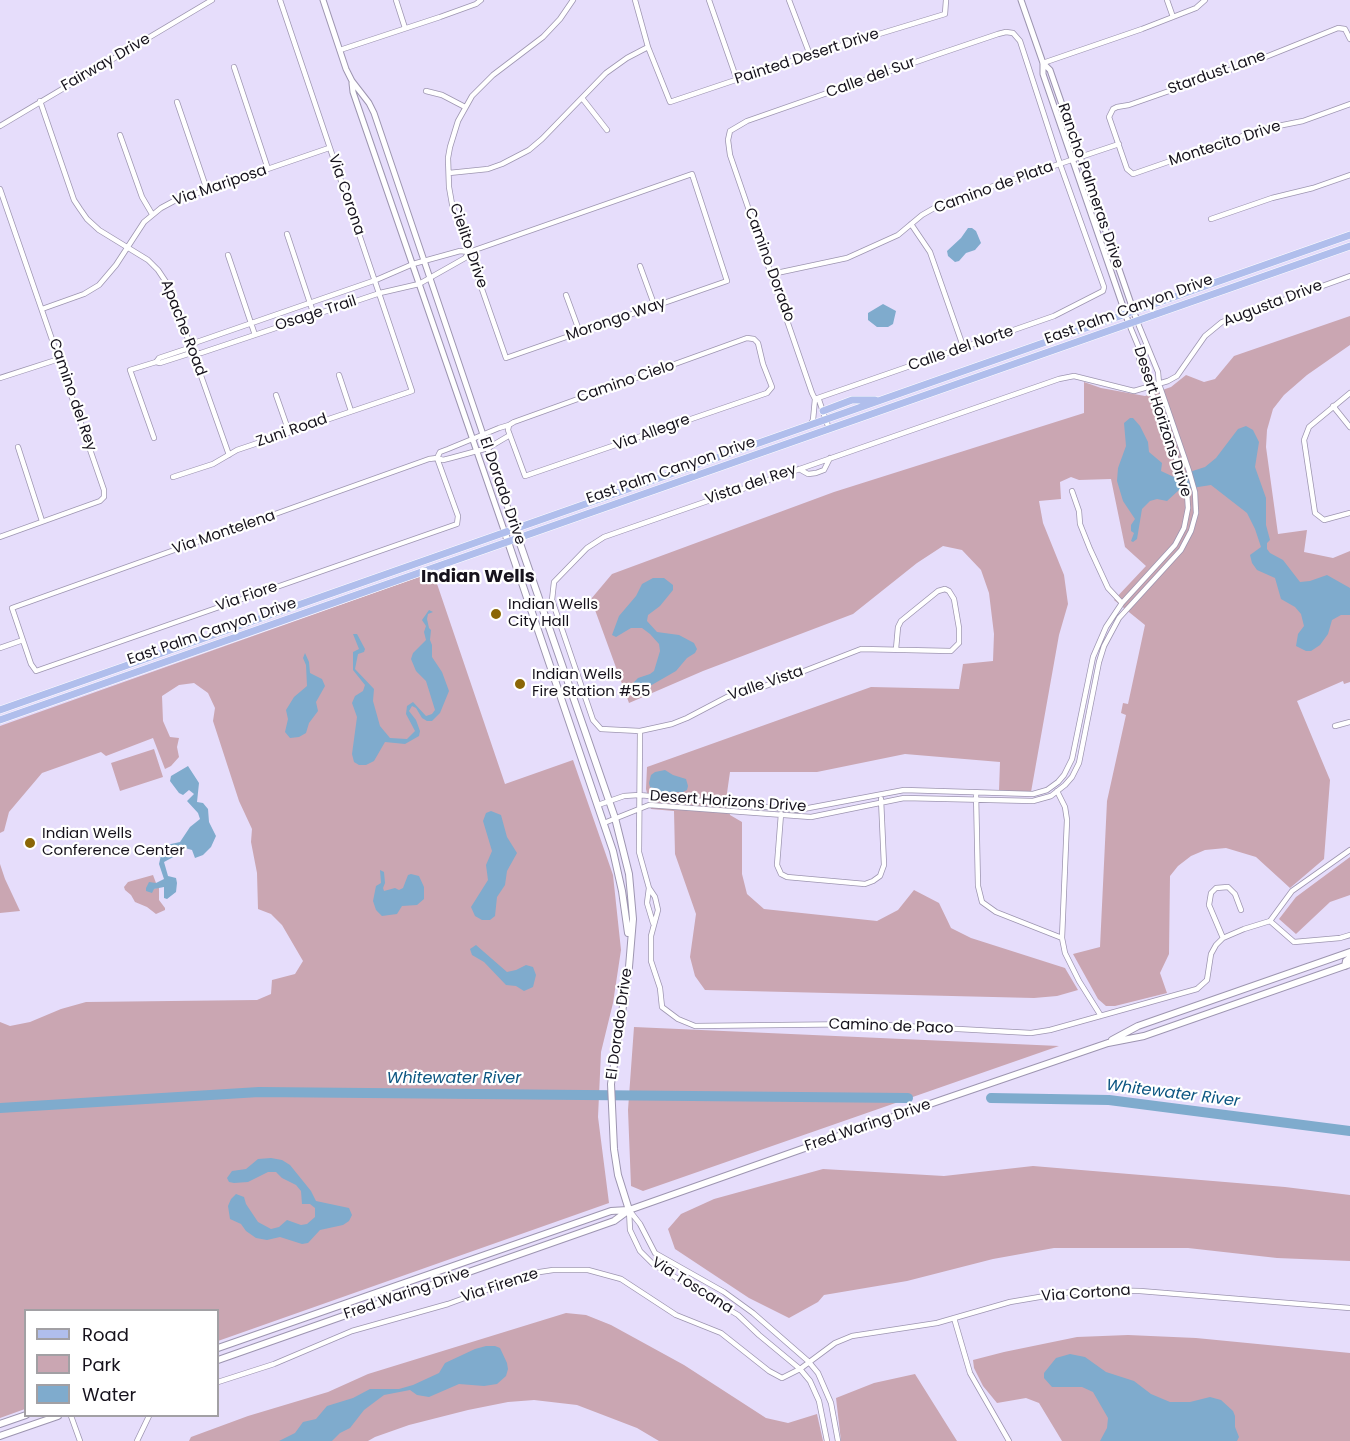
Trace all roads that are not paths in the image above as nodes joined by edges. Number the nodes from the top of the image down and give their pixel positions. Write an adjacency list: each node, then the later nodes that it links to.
1 (212, 0): 26 (street, Fairway Drive)
2 (280, 0): 35 (street, Via Corona)
3 (323, 0): 18 (street, El Dorado Drive)
4 (396, 0): 15 (street)
5 (481, 0): 15 (street)
6 (573, 0): 29 (street, Cielito Drive)
7 (634, 0): 17 (street)
8 (709, 0): 22 (street)
9 (789, 0): 19 (street)
10 (946, 0): 19 (street, Painted Desert Drive)
11 (1021, 0): 20 (street, Rancho Palmeras Drive)
12 (1167, 0): 14 (street)
13 (1206, 0): 14 (street)
14 (1173, 17): 20 (street)
15 (405, 28): 18 (street)
16 (1350, 39): 34 (street, Stardust Lane)
17 (648, 47): 22 (street, Painted Desert Drive); 25 (street)
18 (340, 50): 23 (street, El Dorado Drive)
19 (810, 55): 22 (street, Painted Desert Drive)
20 (1043, 63): 36 (street, Rancho Palmeras Drive); 37 (street, Rancho Palmeras Drive)
21 (234, 68): 39 (street)
22 (737, 80)
23 (352, 81): 53 (street, El Dorado Drive); 54 (street, El Dorado Drive)
24 (426, 91): 29 (street)
25 (582, 98): 31 (street); 40 (street)
26 (40, 101): 30 (street, Fairway Drive); 50 (street, Apache Road)
27 (177, 102): 43 (street)
28 (1350, 104): 34 (street, Montecito Drive)
29 (465, 107): 40 (street, Cielito Drive)
30 (0, 126)
31 (608, 130)
32 (730, 131): 38 (street, Calle del Sur); 56 (street, Camino Dorado)
33 (120, 135): 44 (street)
34 (1119, 144): 36 (street, Camino de Plata)
35 (329, 148): 39 (street, Via Mariposa); 59 (street, Via Corona)
36 (1081, 157): 37 (street, Camino de Plata); 67 (street, Rancho Palmeras Drive)
37 (1072, 159): 38 (street, Camino de Plata); 68 (street, Rancho Palmeras Drive)
38 (1060, 164): 46 (street, Camino de Plata); 77 (street, Calle del Norte)
39 (268, 169): 43 (street, Via Mariposa)
40 (449, 173): 51 (street, Cielito Drive)
41 (1350, 176): 45 (street)
42 (0, 189): 66 (street, Camino del Rey)
43 (207, 190): 44 (street, Via Mariposa)
44 (152, 214): 50 (street, Via Mariposa)
45 (1211, 219)
46 (911, 224): 56 (street, Camino de Plata); 77 (street)
47 (287, 234): 64 (street)
48 (1350, 235): 67 (main road, East Palm Canyon Drive)
49 (1350, 246): 70 (main road, East Palm Canyon Drive)
50 (127, 248): 66 (street, Via Mariposa); 76 (street, Apache Road)
51 (469, 252): 53 (street, Osage Trail); 58 (street, Osage Trail); 60 (street, Osage Trail); 79 (street, Cielito Drive)
52 (228, 255): 71 (street)
53 (424, 261): 54 (street, Osage Trail); 58 (street, El Dorado Drive)
54 (413, 264): 59 (street, Osage Trail); 61 (street, El Dorado Drive)
55 (640, 266): 65 (street)
56 (772, 274): 89 (street, Camino Dorado)
57 (1350, 276): 84 (street, Augusta Drive)
58 (429, 278): 61 (street, Osage Trail); 101 (street, El Dorado Drive)
59 (376, 280): 62 (street, Via Corona); 64 (street, Osage Trail)
60 (727, 281): 65 (street, Morongo Way)
61 (419, 284): 62 (street, Osage Trail); 104 (street, El Dorado Drive)
62 (380, 293): 69 (street, Osage Trail); 86 (street, Via Corona)
63 (566, 295): 73 (street)
64 (310, 303): 69 (street); 71 (street, Osage Trail)
65 (655, 307): 73 (street, Morongo Way)
66 (42, 309): 80 (street, Camino del Rey)
67 (1133, 312): 68 (main road, East Palm Canyon Drive); 70 (street, Desert Horizons Drive)
68 (1125, 314): 72 (street, Desert Horizons Drive); 90 (main road, East Palm Canyon Drive)
69 (314, 315): 74 (street, Osage Trail)
70 (1137, 321): 72 (main road, East Palm Canyon Drive); 84 (street, Desert Horizons Drive)
71 (250, 323): 74 (street); 76 (street, Osage Trail)
72 (1129, 324): 85 (street, Desert Horizons Drive); 99 (main road, East Palm Canyon Drive)
73 (580, 333): 79 (street, Morongo Way)
74 (255, 334): 78 (street, Osage Trail)
75 (738, 343): 95 (street, Camino Cielo); 102 (street, Via Allegre)
76 (191, 345): 78 (street, Apache Road); 81 (street, Osage Trail)
77 (964, 349): 89 (street, Calle del Norte)
78 (194, 354): 81 (street, Osage Trail); 110 (street, Apache Road)
79 (506, 358)
80 (59, 359): 83 (street); 118 (street, Camino del Rey)
81 (156, 362): 103 (street, Osage Trail)
82 (339, 375): 92 (street)
83 (0, 378)
84 (1159, 384): 85 (street, Augusta Drive); 138 (street, Desert Horizons Drive)
85 (1150, 387): 113 (street, Vista del Rey); 124 (street, Desert Horizons Drive)
86 (412, 391): 92 (street, Zuni Road)
87 (1350, 393): 91 (street)
88 (276, 395): 100 (street)
89 (815, 399): 93 (street, Camino Dorado); 96 (street, Camino Dorado)
90 (884, 399): 93 (main road); 94 (main road, East Palm Canyon Drive)
91 (1333, 406): 97 (street); 117 (street)
92 (351, 411): 100 (street, Zuni Road)
93 (823, 411): 94 (street, Camino Dorado)
94 (826, 420): 96 (main road, East Palm Canyon Drive); 99 (street, Camino Dorado)
95 (508, 425): 98 (street, Camino Cielo); 102 (street)
96 (810, 426): 119 (main road, East Palm Canyon Drive)
97 (1350, 427)
98 (499, 428): 101 (street, Via Montelena); 105 (street)
99 (829, 429): 122 (main road, East Palm Canyon Drive)
100 (289, 432): 110 (street, Zuni Road)
101 (483, 434): 104 (street, Via Montelena); 108 (street, El Dorado Drive)
102 (510, 435): 105 (street, Via Montelena)
103 (154, 438)
104 (472, 438): 107 (street, Via Montelena); 109 (street, El Dorado Drive)
105 (503, 438): 108 (street, Via Montelena)
106 (18, 447): 118 (street)
107 (451, 447): 111 (street); 112 (street, Via Montelena)
108 (488, 448): 109 (street, Via Montelena); 119 (street, El Dorado Drive)
109 (477, 451): 111 (street, Via Montelena); 120 (street, El Dorado Drive)
110 (229, 455): 115 (street, Zuni Road)
111 (455, 457): 112 (street, Via Montelena)
112 (437, 458): 127 (street, Via Montelena); 127 (street, Via Fiore)
113 (830, 458): 114 (street, Vista del Rey); 114 (street)
114 (799, 469): 136 (street, Vista del Rey)
115 (173, 477)
116 (1072, 491): 124 (street)
117 (1350, 513)
118 (42, 521): 121 (street, Camino del Rey)
119 (515, 529): 120 (main road, East Palm Canyon Drive); 122 (main road, El Dorado Drive)
120 (505, 533): 123 (main road, El Dorado Drive); 132 (main road, East Palm Canyon Drive)
121 (0, 537)
122 (518, 539): 123 (main road, East Palm Canyon Drive); 125 (main road, El Dorado Drive)
123 (508, 542): 126 (main road, El Dorado Drive); 133 (main road, East Palm Canyon Drive)
124 (1122, 603): 137 (street, Desert Horizons Drive)
125 (549, 628): 126 (main road); 130 (main road, El Dorado Drive)
126 (539, 632): 131 (main road, El Dorado Drive)
127 (23, 640): 128 (street)
128 (0, 648)
129 (896, 649): 129 (street, Valle Vista); 136 (street, Valle Vista)
130 (562, 666): 131 (main road); 142 (main road, El Dorado Drive)
131 (551, 669): 145 (main road, El Dorado Drive)
132 (0, 710)
133 (0, 720)
134 (1350, 722): 135 (street)
135 (1335, 726)
136 (640, 731): 141 (street, Camino de Paco)
137 (1053, 786): 138 (street); 139 (street, Desert Horizons Drive)
138 (1057, 792): 143 (street, Desert Horizons Drive); 157 (street)
139 (976, 793): 140 (street, Desert Horizons Drive); 143 (street)
140 (880, 794): 144 (street); 147 (street, Desert Horizons Drive)
141 (639, 795): 142 (street, Desert Horizons Drive); 146 (street, Camino de Paco); 147 (street, Desert Horizons Drive)
142 (609, 801): 145 (street, Desert Horizons Drive); 149 (main road, El Dorado Drive)
143 (976, 801): 144 (street, Desert Horizons Drive); 157 (street)
144 (882, 802): 148 (street, Desert Horizons Drive); 148 (street)
145 (598, 805): 150 (main road, El Dorado Drive)
146 (638, 809): 148 (street, Desert Horizons Drive); 149 (street, Desert Horizons Drive); 152 (street, Camino de Paco)
147 (781, 809): 148 (street)
148 (780, 816)
149 (615, 818): 150 (street, Desert Horizons Drive); 159 (main road, El Dorado Drive)
150 (604, 823): 159 (main road, El Dorado Drive)
151 (1350, 850): 154 (street)
152 (649, 888): 155 (street, Camino de Paco); 155 (street, Camino de Paco)
153 (1241, 910): 158 (street)
154 (1270, 921): 156 (street); 158 (street)
155 (653, 923): 163 (street, Camino de Paco)
156 (1350, 935)
157 (1062, 938): 163 (street)
158 (1223, 938): 163 (street, Camino de Paco)
159 (630, 945): 165 (main road, El Dorado Drive)
160 (1350, 952): 164 (main road, Fred Waring Drive)
161 (1350, 958): 162 (main road)
162 (1347, 965): 164 (main road, Fred Waring Drive)
163 (1101, 1016)
164 (1108, 1042): 165 (main road, Fred Waring Drive)
165 (629, 1210): 168 (main road, Fred Waring Drive); 169 (main road, Fred Waring Drive); 170 (street, Via Toscana); 171 (street, Via Toscana)
166 (1350, 1308): 167 (street, Via Cortona)
167 (954, 1318): 170 (street, Via Cortona); 183 (street)
168 (219, 1348)
169 (219, 1360)
170 (808, 1361): 171 (street, Via Cortona); 182 (street, Via Toscana)
171 (800, 1369): 172 (street, Via Firenze); 181 (street, Via Toscana)
172 (219, 1382)
173 (24, 1416): 177 (main road)
174 (55, 1417): 178 (main road)
175 (71, 1417): 179 (street)
176 (149, 1417): 180 (street)
177 (0, 1424)
178 (0, 1436)
179 (80, 1441)
180 (137, 1441)
181 (827, 1441)
182 (838, 1441)
183 (1009, 1441)

